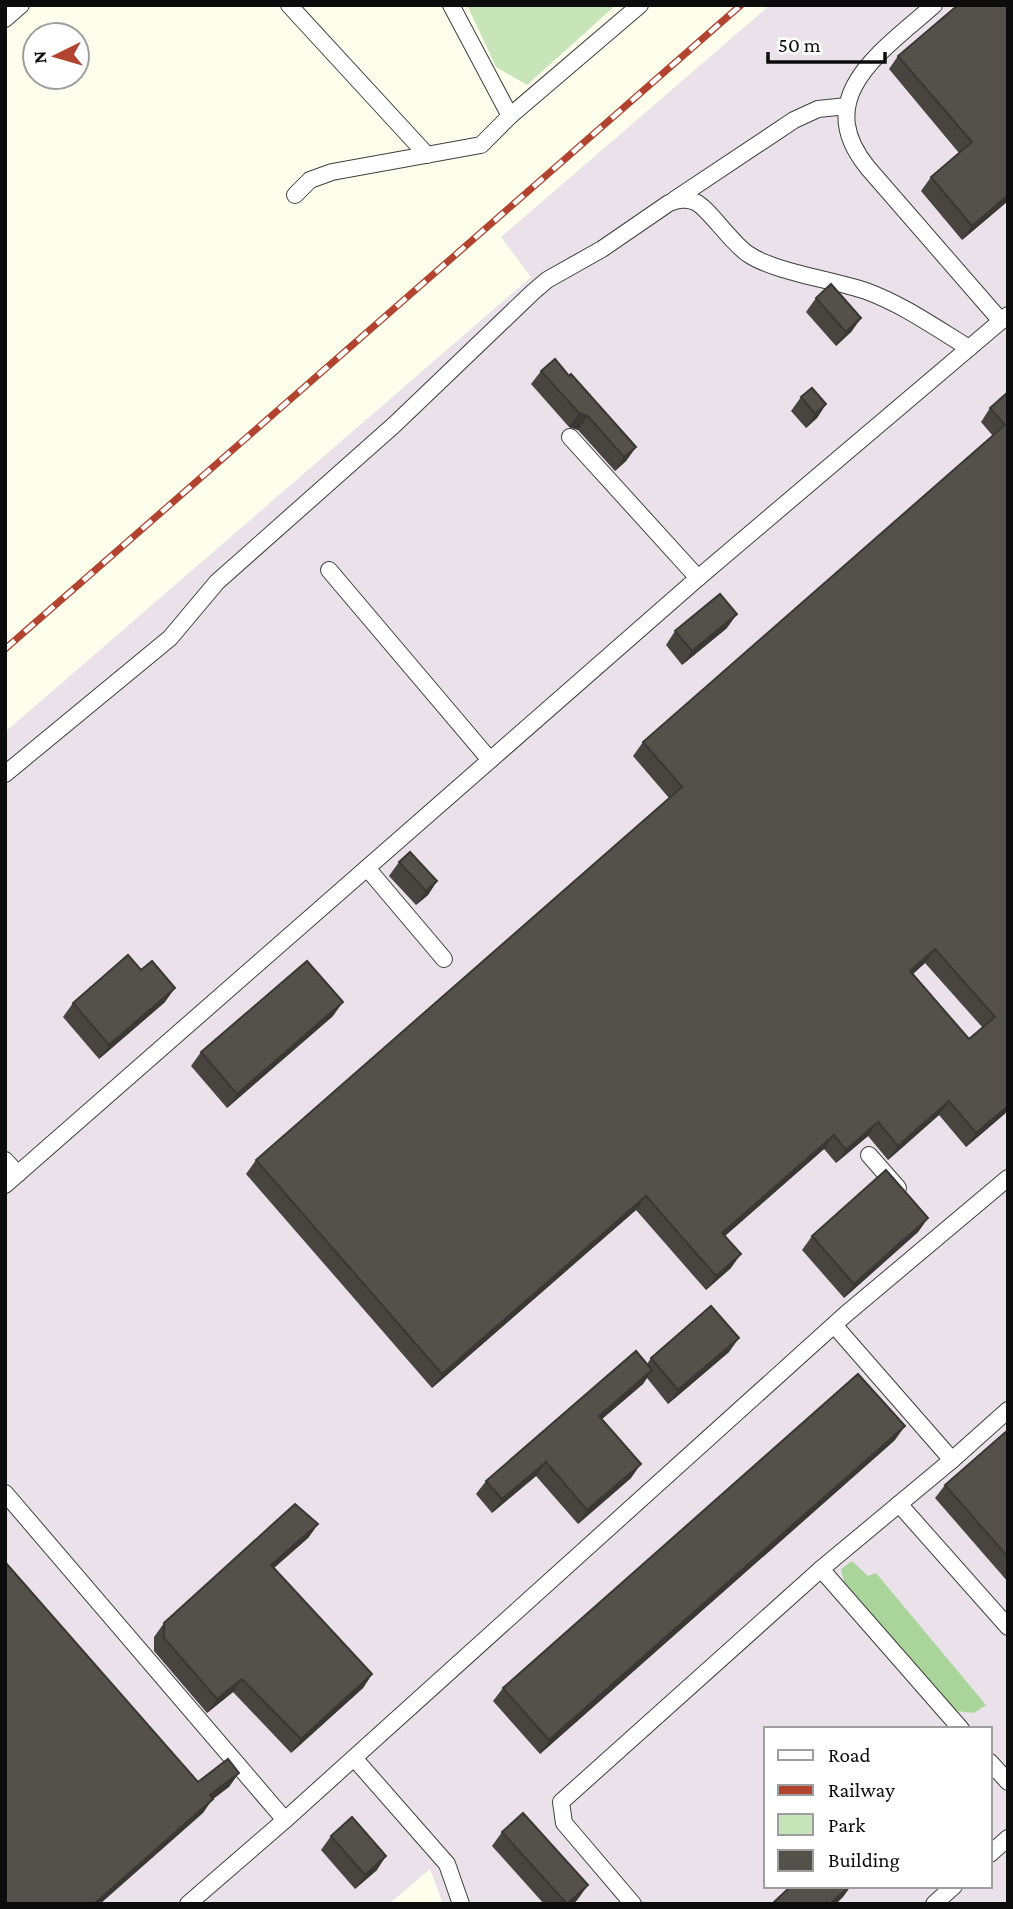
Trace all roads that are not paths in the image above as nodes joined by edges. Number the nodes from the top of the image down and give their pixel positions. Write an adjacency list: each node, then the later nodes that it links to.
1 (21, 5): 6 (street)
2 (289, 5): 9 (street)
3 (451, 5): 8 (street)
4 (640, 5): 8 (street)
5 (934, 5): 7 (street)
6 (5, 19)
7 (847, 106): 11 (street); 12 (street)
8 (510, 116): 9 (street)
9 (427, 155): 10 (street)
10 (295, 195)
11 (669, 203): 13 (street); 18 (street)
12 (1004, 318): 13 (street)
13 (969, 348): 16 (street)
14 (570, 436): 16 (street)
15 (329, 570): 17 (street)
16 (698, 578): 17 (street)
17 (490, 760): 19 (street)
18 (5, 774)
19 (367, 868): 20 (street); 24 (street)
20 (444, 959)
21 (869, 1156): 25 (street)
22 (5, 1160): 24 (street)
23 (1008, 1178): 26 (street)
24 (11, 1180)
25 (913, 1205)
26 (834, 1325): 28 (street); 34 (street)
27 (1008, 1410): 28 (street)
28 (952, 1460): 30 (street)
29 (5, 1493): 37 (street)
30 (899, 1504): 31 (street); 32 (street)
31 (821, 1569): 33 (street); 43 (street)
32 (1008, 1627)
33 (959, 1727)
34 (354, 1758): 37 (street); 42 (street)
35 (992, 1764): 36 (street)
36 (1008, 1782)
37 (285, 1820): 41 (street)
38 (1008, 1838): 39 (street)
39 (992, 1852)
40 (952, 1888): 44 (street)
41 (188, 1904)
42 (461, 1904)
43 (633, 1904)
44 (934, 1904)

